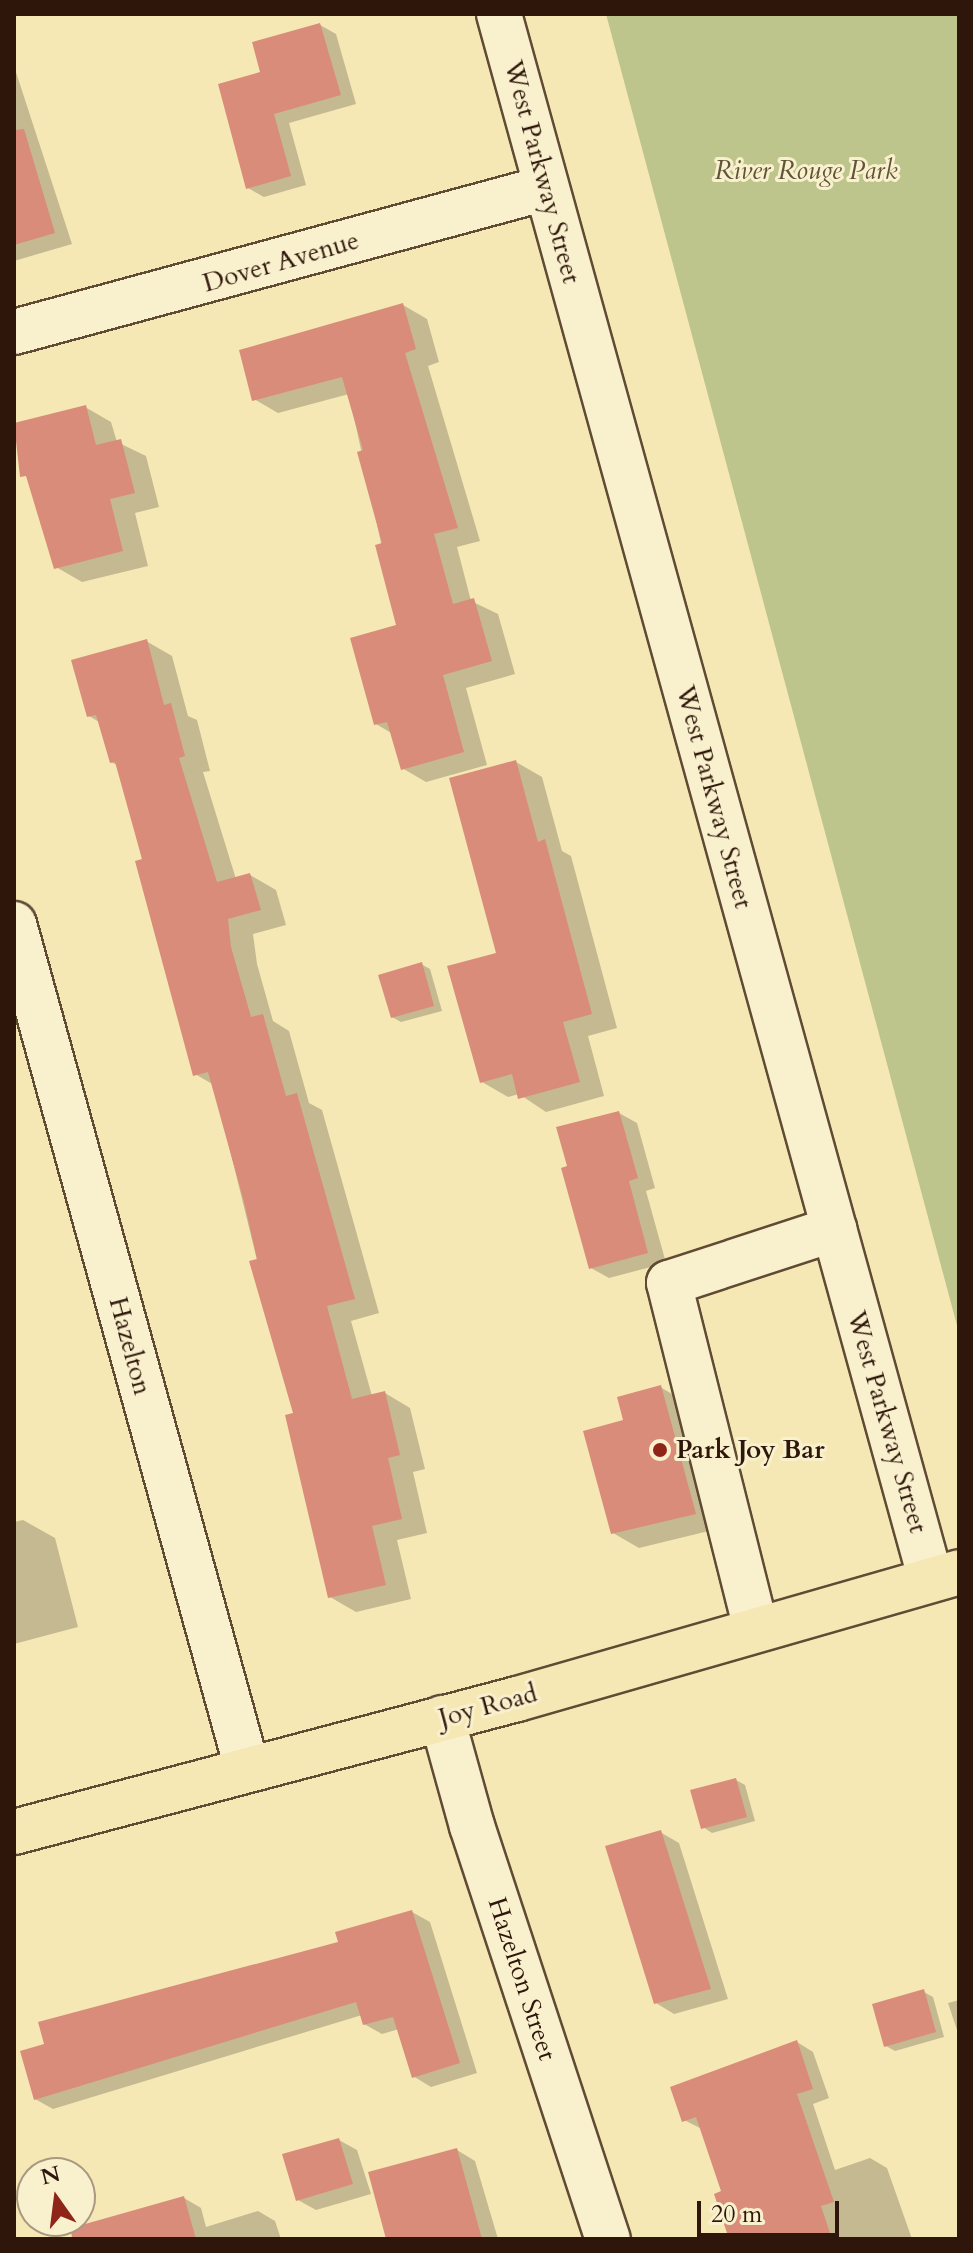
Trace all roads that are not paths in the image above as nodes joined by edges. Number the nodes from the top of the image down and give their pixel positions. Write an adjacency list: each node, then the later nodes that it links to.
1 (499, 14): 2 (street, West Parkway Street)
2 (546, 188): 3 (street, Dover Avenue); 5 (street, West Parkway Street)
3 (14, 332)
4 (14, 924): 9 (street, Hazelton)
5 (834, 1229): 6 (street, West Parkway Street); 7 (street)
6 (945, 1576): 7 (main road, Joy Road)
7 (756, 1629): 8 (main road, Joy Road)
8 (442, 1718): 9 (main road, Joy Road); 11 (street, Hazelton Street)
9 (247, 1768): 10 (main road, Joy Road)
10 (14, 1832)
11 (608, 2239)

